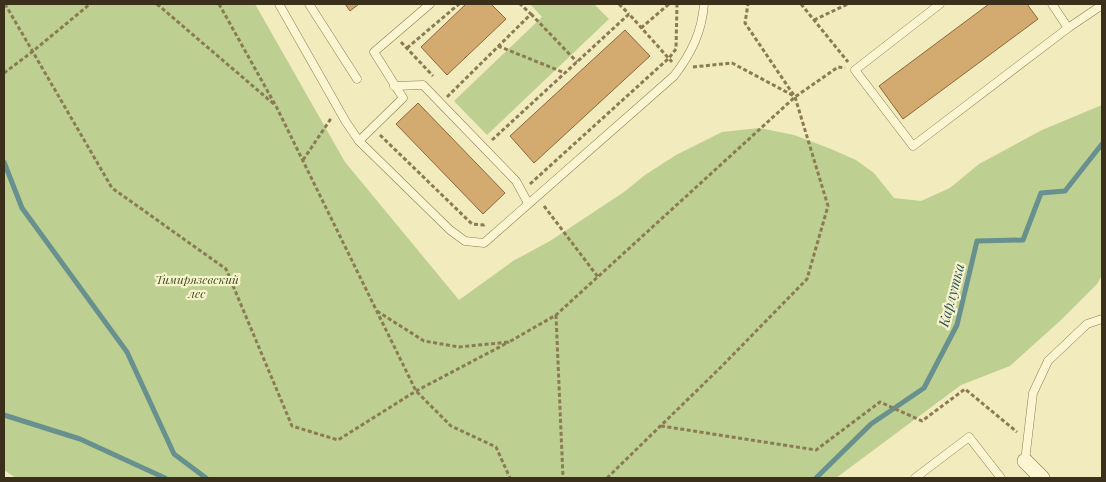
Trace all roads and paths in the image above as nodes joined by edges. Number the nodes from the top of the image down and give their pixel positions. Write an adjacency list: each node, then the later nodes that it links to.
1 (5, 4): 27 (path)
2 (90, 4): 27 (path)
3 (157, 4): 40 (path)
4 (219, 4): 40 (path)
5 (280, 4): 43 (lane)
6 (309, 4): 35 (lane)
7 (430, 4): 37 (lane)
8 (459, 4): 26 (path)
9 (520, 4): 20 (path)
10 (619, 4): 21 (path)
11 (669, 4): 23 (path)
12 (677, 4): 28 (path)
13 (704, 4): 30 (lane)
14 (748, 4): 39 (path)
15 (801, 4): 22 (path)
16 (848, 4): 22 (path)
17 (940, 4): 31 (lane)
18 (1052, 4): 24 (lane)
19 (1102, 5): 24 (lane)
20 (531, 14): 25 (path); 29 (path)
21 (629, 14): 23 (path); 29 (path)
22 (814, 20): 31 (path)
23 (641, 28): 28 (path)
24 (1068, 28): 31 (lane)
25 (498, 46): 33 (path); 38 (path)
26 (407, 48)
27 (32, 52): 32 (path); 56 (path)
28 (669, 58): 30 (path); 47 (path)
29 (577, 62): 33 (path)
30 (679, 68): 39 (path); 48 (lane)
31 (855, 70): 39 (path)
32 (4, 73)
33 (565, 73): 44 (path)
34 (432, 76): 36 (path)
35 (357, 79)
36 (423, 85): 37 (lane); 49 (lane)
37 (394, 86): 43 (lane)
38 (447, 97)
39 (795, 97): 51 (path); 57 (path)
40 (277, 108): 45 (path)
41 (334, 113): 45 (path)
42 (378, 133): 50 (path)
43 (359, 141): 49 (lane)
44 (490, 142)
45 (303, 160): 52 (path)
46 (524, 181): 47 (path)
47 (528, 186): 48 (path)
48 (536, 196): 49 (lane); 51 (path)
49 (528, 203)
50 (490, 220)
51 (598, 277): 53 (path)
52 (377, 311): 55 (path); 56 (path)
53 (556, 315): 55 (path); 61 (path)
54 (1102, 319): 58 (lane)
55 (509, 342): 56 (path)
56 (416, 391): 60 (path)
57 (661, 426): 58 (path); 62 (path)
58 (1027, 442): 59 (lane)
59 (1025, 461): 65 (street)
60 (510, 478)
61 (563, 478)
62 (607, 478)
63 (915, 478): 64 (lane)
64 (1001, 478)
65 (1042, 478)

